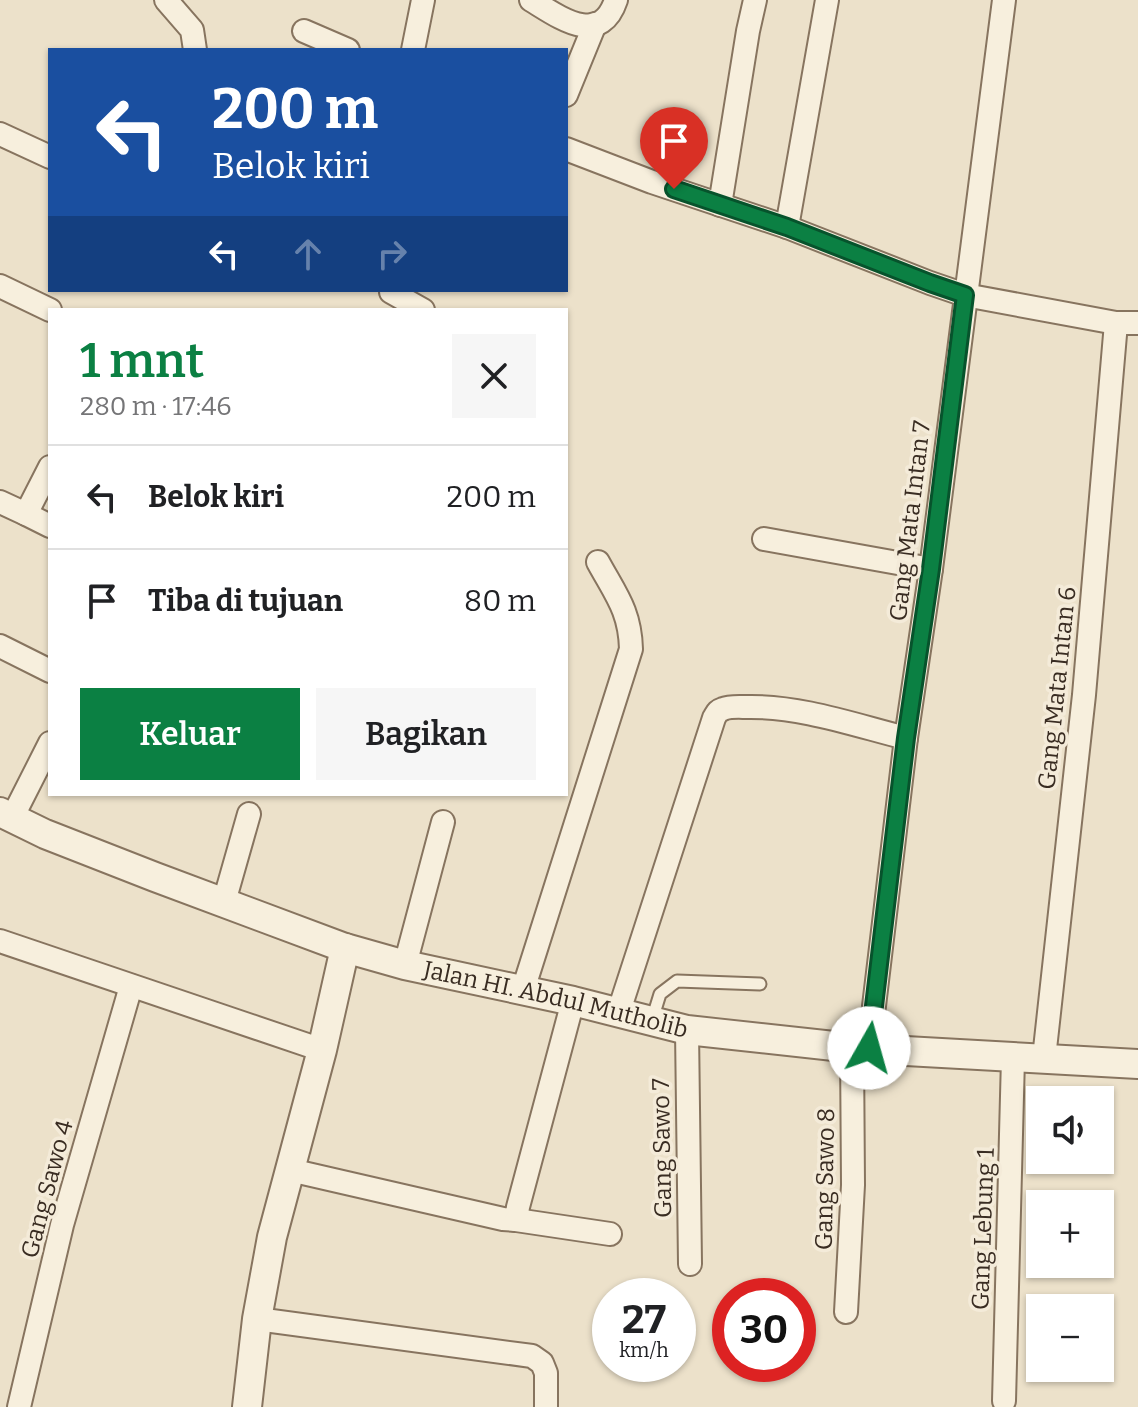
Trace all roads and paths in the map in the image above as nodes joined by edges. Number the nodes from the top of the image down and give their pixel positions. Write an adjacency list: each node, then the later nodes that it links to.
1 (166, 0): 10 (street)
2 (423, 0): 12 (street)
3 (531, 0): 8 (street)
4 (616, 0): 8 (street)
5 (755, 0): 17 (street)
6 (827, 0): 18 (street)
7 (1004, 0): 20 (street, Gang Mata Intan 7)
8 (595, 24): 13 (street)
9 (304, 31): 11 (street)
10 (195, 48)
11 (343, 48)
12 (413, 48)
13 (568, 90)
14 (0, 134): 16 (street)
15 (568, 150): 17 (street)
16 (48, 156)
17 (720, 205): 18 (street)
18 (787, 227): 20 (street)
19 (0, 286): 23 (street)
20 (965, 295): 24 (street); 31 (street, Gang Mata Intan 7)
21 (388, 297): 22 (street)
22 (418, 308)
23 (48, 309)
24 (1127, 323): 53 (street, Gang Mata Intan 6)
25 (48, 471): 27 (street)
26 (0, 502): 27 (street)
27 (26, 514): 28 (street)
28 (48, 525)
29 (764, 539): 31 (street)
30 (598, 562): 45 (street)
31 (931, 569): 34 (street, Gang Mata Intan 7)
32 (0, 646): 33 (street)
33 (48, 670)
34 (906, 738): 47 (street); 50 (street, Gang Mata Intan 7)
35 (48, 746): 37 (street)
36 (249, 814): 39 (street)
37 (6, 815): 39 (street, Jalan HI. Abdul Mutholib)
38 (443, 822): 42 (street)
39 (224, 902): 41 (street, Jalan HI. Abdul Mutholib)
40 (0, 941): 44 (street)
41 (345, 948): 42 (street, Jalan HI. Abdul Mutholib); 51 (street)
42 (405, 965): 45 (street, Jalan HI. Abdul Mutholib)
43 (760, 984): 48 (lane)
44 (131, 986): 51 (street); 62 (street, Gang Sawo 4)
45 (523, 990): 46 (street, Jalan HI. Abdul Mutholib)
46 (573, 1001): 47 (street, Jalan HI. Abdul Mutholib); 56 (street)
47 (618, 1014): 48 (street, Jalan HI. Abdul Mutholib)
48 (652, 1022): 49 (street, Jalan HI. Abdul Mutholib)
49 (687, 1030): 50 (street, Jalan HI. Abdul Mutholib); 58 (street, Gang Sawo 7)
50 (861, 1048): 52 (street, Jalan HI. Abdul Mutholib); 59 (street, Gang Sawo 8)
51 (322, 1050): 55 (street)
52 (1013, 1058): 53 (street, Jalan HI. Abdul Mutholib); 61 (street, Gang Lebung 1)
53 (1044, 1058): 54 (street, Jalan HI. Abdul Mutholib)
54 (1138, 1064)
55 (290, 1170): 56 (street); 60 (street)
56 (516, 1220): 57 (street)
57 (610, 1234)
58 (690, 1264)
59 (846, 1312)
60 (257, 1319): 63 (street); 64 (street)
61 (1004, 1401)
62 (19, 1407)
63 (247, 1407)
64 (546, 1407)

